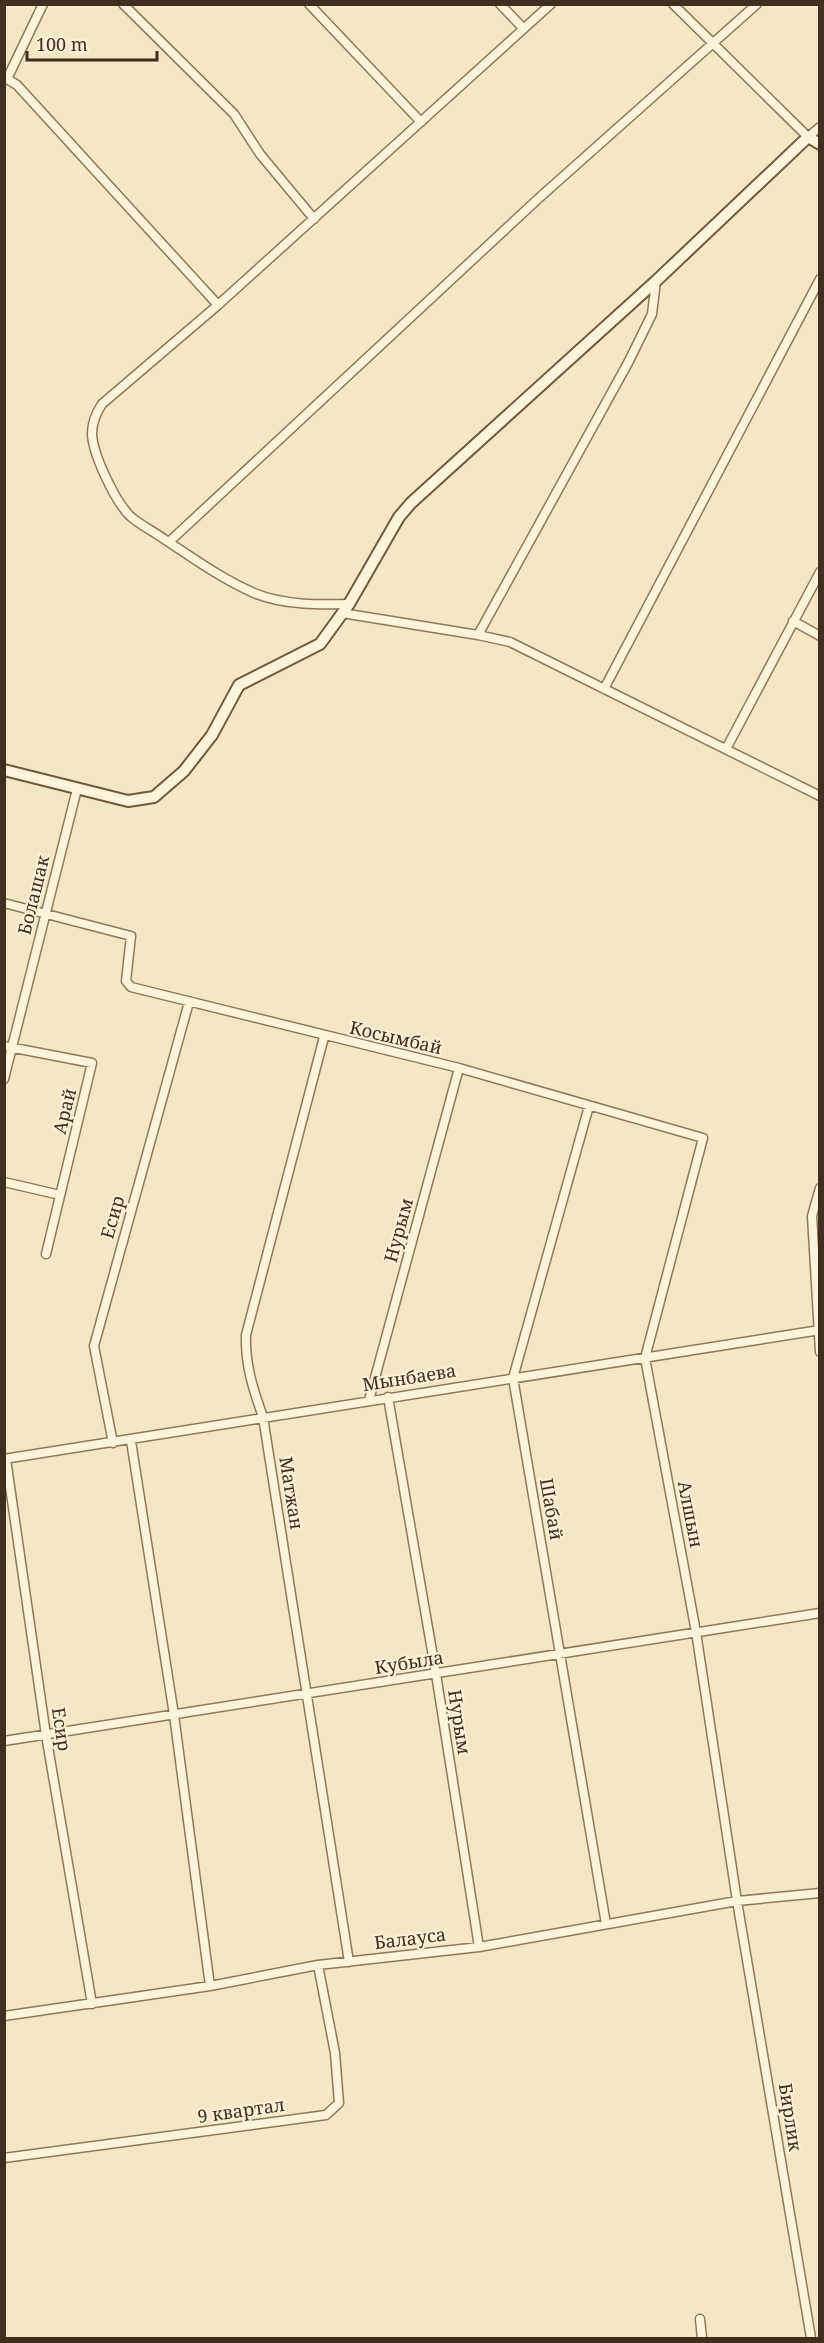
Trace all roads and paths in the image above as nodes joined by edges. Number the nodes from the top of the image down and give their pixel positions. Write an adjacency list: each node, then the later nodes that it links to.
1 (43, 4): 10 (street)
2 (123, 4): 15 (street)
3 (309, 4): 11 (street)
4 (500, 4): 8 (street)
5 (551, 4): 8 (street)
6 (673, 4): 9 (street)
7 (757, 4): 9 (street)
8 (524, 28): 11 (street)
9 (713, 44): 13 (street); 19 (street)
10 (6, 78): 18 (street)
11 (421, 122): 15 (street)
12 (819, 127): 13 (street)
13 (808, 137): 14 (street); 17 (street)
14 (819, 144)
15 (314, 219): 18 (street)
16 (819, 279): 25 (street)
17 (656, 281): 21 (street); 23 (street)
18 (218, 305): 19 (street)
19 (169, 542): 21 (street)
20 (819, 572): 22 (street)
21 (346, 608): 23 (street); 28 (street)
22 (793, 621): 24 (street); 26 (street)
23 (478, 635): 25 (street)
24 (819, 636)
25 (604, 689): 26 (street)
26 (726, 749): 29 (street)
27 (4, 770): 28 (street)
28 (77, 789): 31 (street, Болашак)
29 (819, 795)
30 (4, 903): 31 (street)
31 (46, 913): 32 (street, Косымбай); 34 (street, Болашак)
32 (189, 1002): 33 (street, Косымбай); 51 (street, Есир)
33 (324, 1037): 35 (street, Косымбай); 49 (street, Матжан)
34 (8, 1046): 36 (street, Болашак); 41 (street, Арай)
35 (459, 1068): 37 (street, Косымбай); 48 (street, Нурым)
36 (4, 1079)
37 (589, 1106): 38 (street, Косымбай); 46 (street, Шабай)
38 (703, 1138): 45 (street, Алшын)
39 (4, 1182): 41 (street)
40 (819, 1188): 43 (street)
41 (60, 1195): 42 (street, Арай)
42 (46, 1254)
43 (818, 1330): 44 (street); 45 (street, Мынбаева)
44 (819, 1352)
45 (645, 1358): 46 (street, Мынбаева); 54 (street, Алшын)
46 (513, 1378): 47 (street, Мынбаева); 55 (street, Шабай)
47 (388, 1397): 48 (street, Мынбаева); 56 (street, Нурым)
48 (369, 1400): 49 (street, Мынбаева)
49 (263, 1417): 50 (street, Мынбаева); 57 (street, Матжан)
50 (131, 1441): 51 (street, Мынбаева); 58 (street)
51 (113, 1443): 52 (street, Мынбаева)
52 (5, 1459): 59 (street, Есир)
53 (819, 1613): 54 (street, Кубыла)
54 (696, 1632): 55 (street, Кубыла); 62 (street, Алшын)
55 (560, 1654): 56 (street, Кубыла); 63 (street, Шабай)
56 (436, 1674): 57 (street, Кубыла); 64 (street, Нурым)
57 (307, 1695): 58 (street, Кубыла); 65 (street, Матжан)
58 (174, 1715): 59 (street, Кубыла); 67 (street)
59 (46, 1735): 60 (street, Кубыла); 68 (street, Есир)
60 (4, 1741)
61 (819, 1893): 62 (street, Балауса)
62 (736, 1901): 63 (street, Балауса); 73 (street, Бирлик)
63 (606, 1924): 64 (street, Балауса)
64 (479, 1947): 65 (street, Балауса)
65 (349, 1962): 66 (street, Балауса)
66 (318, 1965): 67 (street, Балауса); 70 (street, 9 квартал)
67 (210, 1986): 68 (street, Балауса)
68 (92, 2004): 69 (street, Балауса)
69 (4, 2016)
70 (4, 2158)
71 (700, 2319): 72 (street)
72 (702, 2338)
73 (811, 2338)

